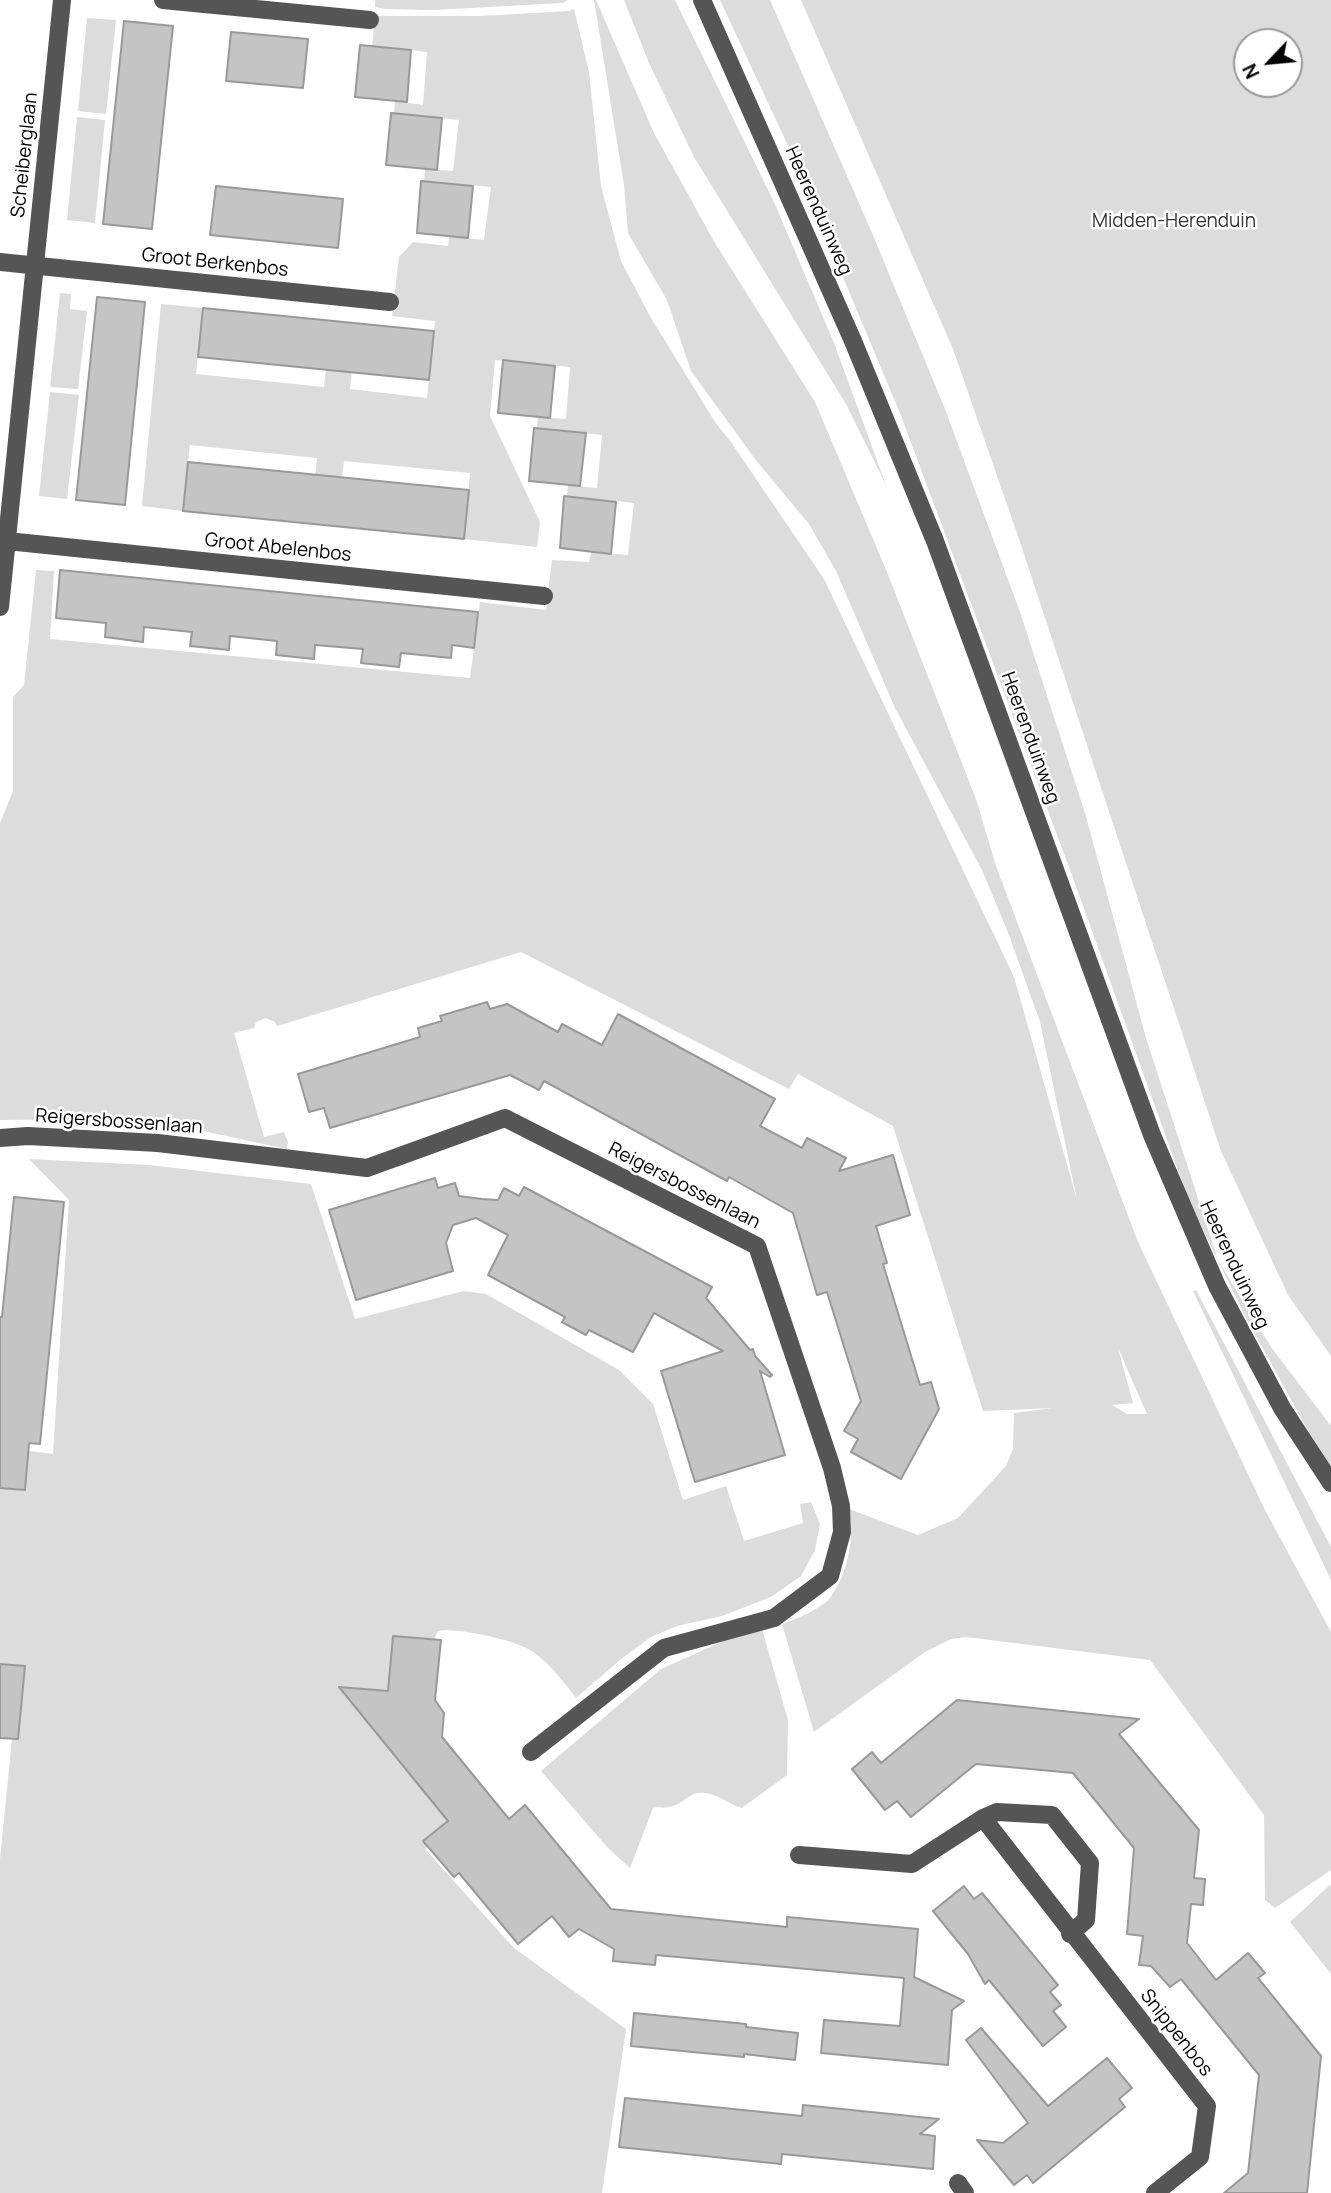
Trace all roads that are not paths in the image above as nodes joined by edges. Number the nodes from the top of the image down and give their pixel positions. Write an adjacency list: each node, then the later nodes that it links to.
1 (62, 0): 6 (street, Scheiberglaan)
2 (163, 0): 4 (street)
3 (702, 0): 12 (street, Heerenduinweg)
4 (370, 20)
5 (0, 262): 6 (street, Groot Berkenbos)
6 (35, 266): 7 (street, Groot Berkenbos); 8 (street, Scheiberglaan)
7 (390, 302)
8 (7, 541): 9 (street, Groot Abelenbos); 10 (street, Scheiberglaan)
9 (544, 596)
10 (0, 607)
11 (0, 1138): 13 (street, Reigersbossenlaan)
12 (1331, 1483)
13 (531, 1752)
14 (983, 1818): 15 (street); 16 (street, Snippenbos); 16 (street)
15 (799, 1855)
16 (1070, 1934): 17 (street, Snippenbos)
17 (1154, 2193)

